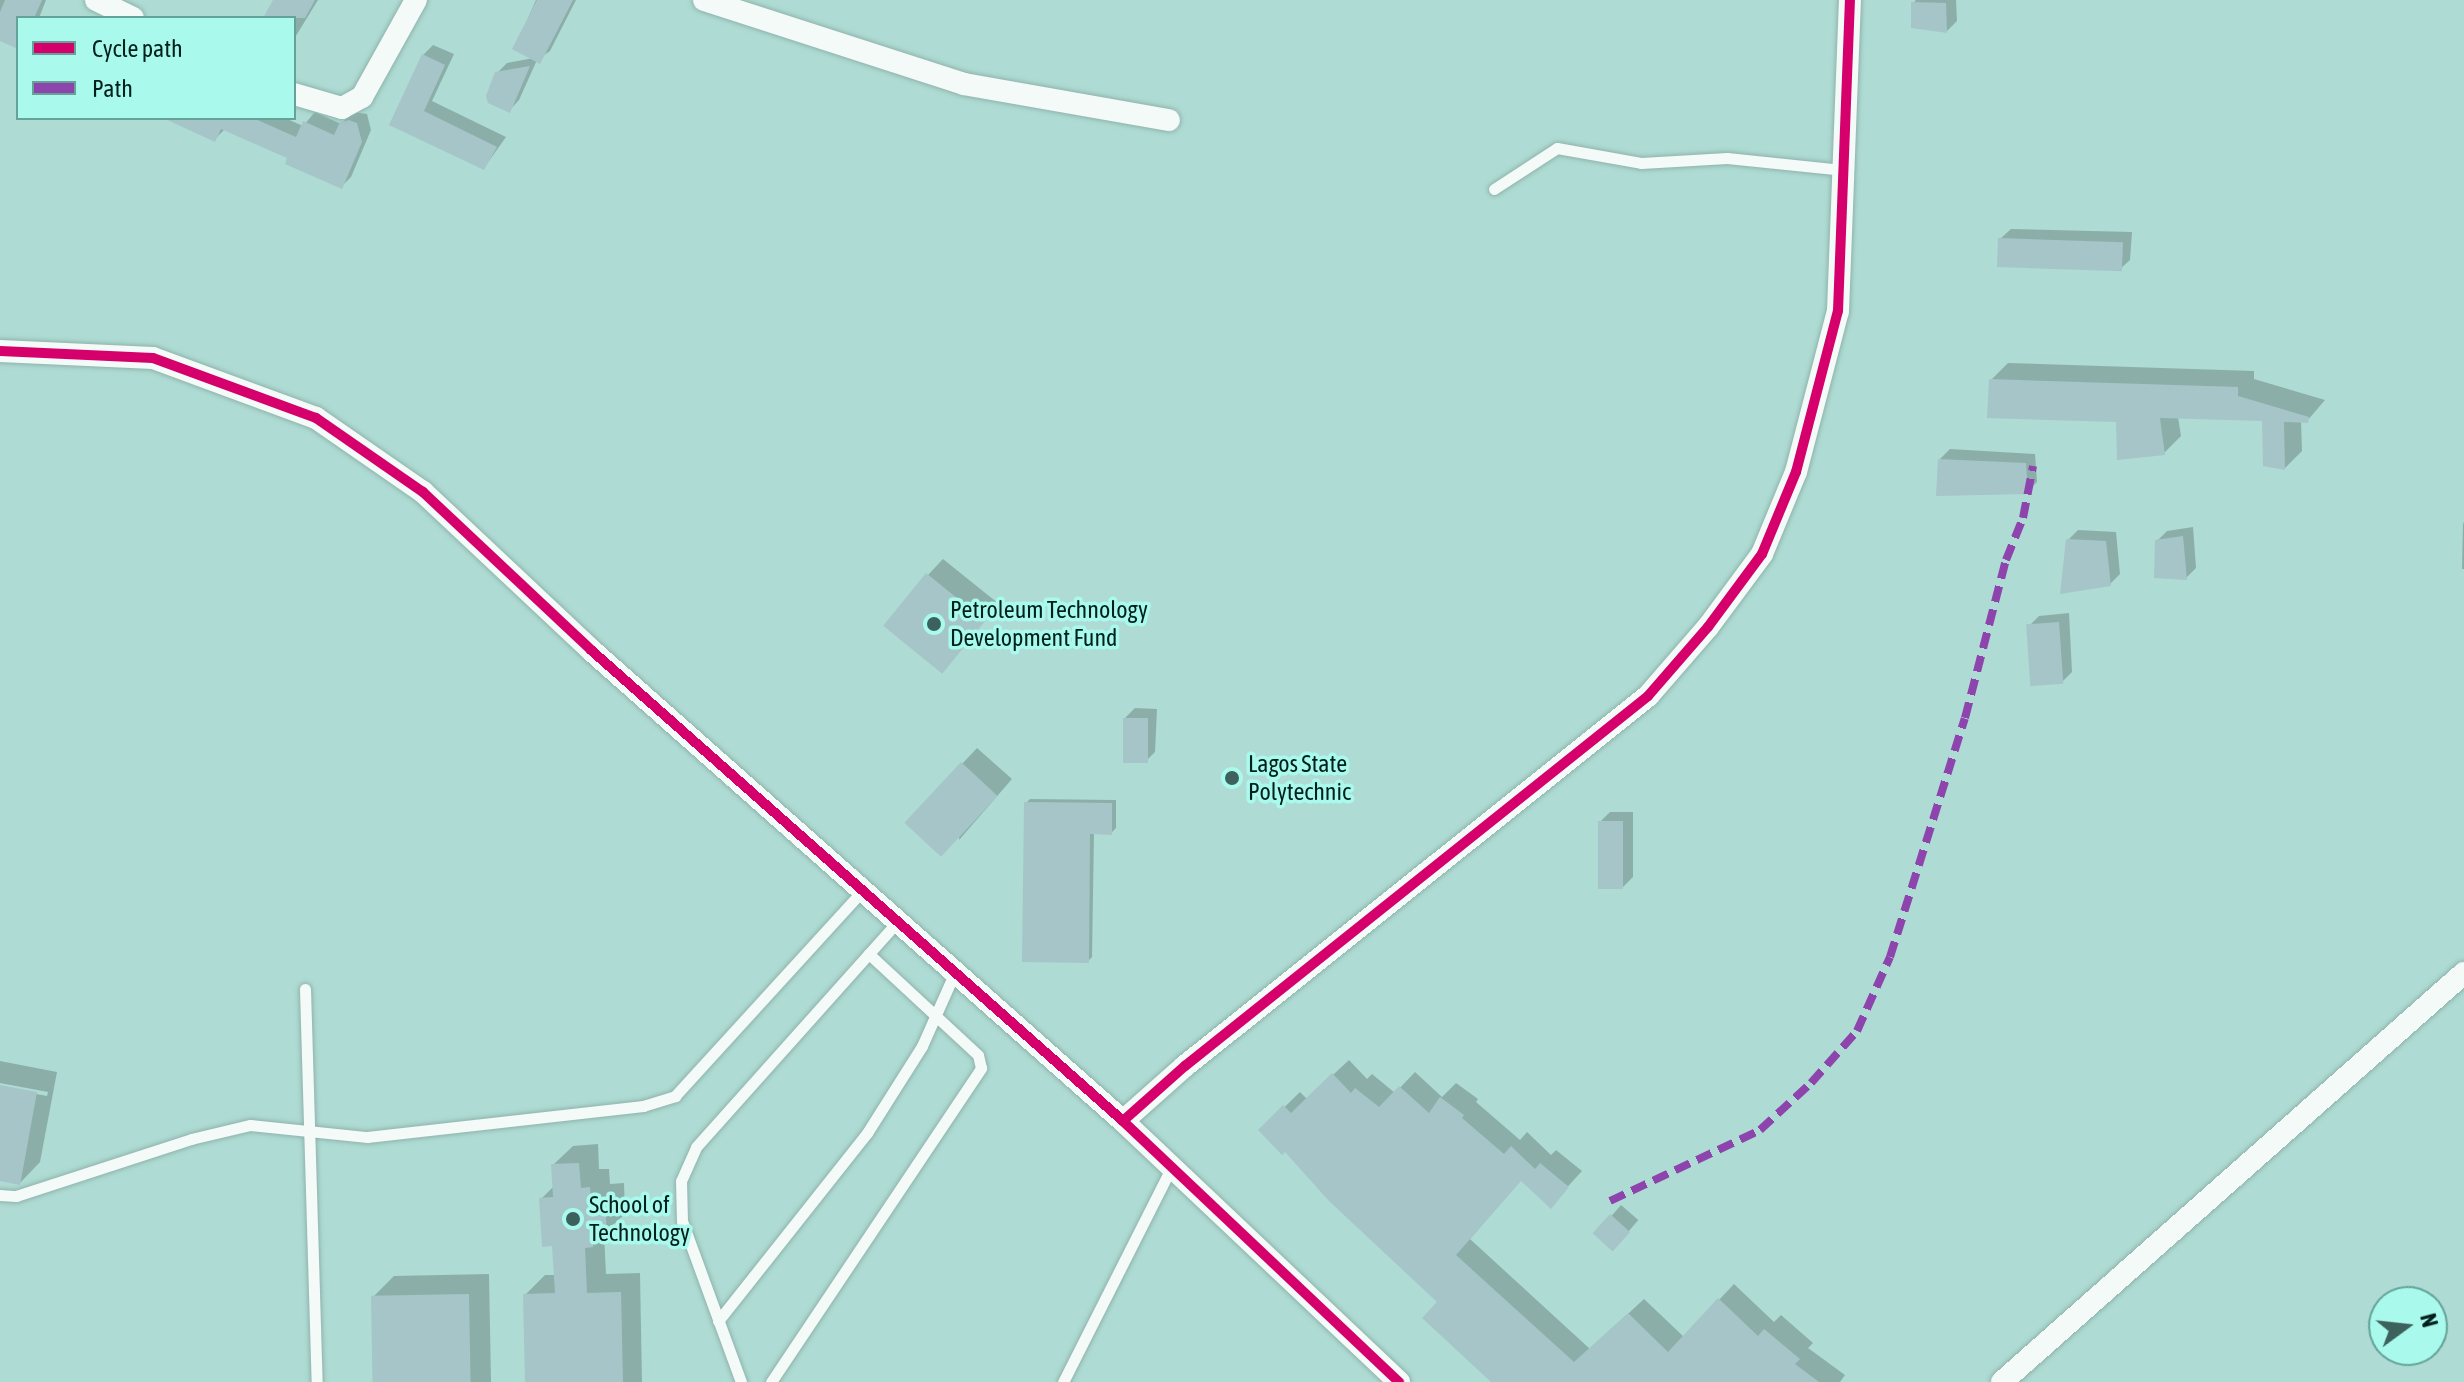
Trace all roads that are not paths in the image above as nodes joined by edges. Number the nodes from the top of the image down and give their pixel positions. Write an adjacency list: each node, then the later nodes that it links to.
1 (96, 0): 5 (street)
2 (416, 0): 6 (street)
3 (704, 0): 7 (street)
4 (1850, 0): 8 (street)
5 (129, 16)
6 (296, 95)
7 (1169, 120)
8 (1844, 170): 9 (lane); 18 (street)
9 (1494, 189)
10 (0, 351): 11 (street)
11 (863, 890): 12 (street); 19 (lane)
12 (898, 921): 13 (lane); 14 (street)
13 (869, 954): 17 (lane); 22 (lane)
14 (955, 972): 17 (lane); 18 (street)
15 (2464, 973): 28 (street)
16 (305, 989): 19 (lane)
17 (935, 1015): 22 (lane); 25 (lane)
18 (1123, 1121): 20 (street)
19 (309, 1133): 21 (lane); 23 (lane)
20 (1171, 1168): 26 (lane); 27 (street)
21 (0, 1195)
22 (718, 1321): 24 (lane)
23 (317, 1382)
24 (741, 1382)
25 (771, 1382)
26 (1063, 1382)
27 (1399, 1382)
28 (2002, 1382)

